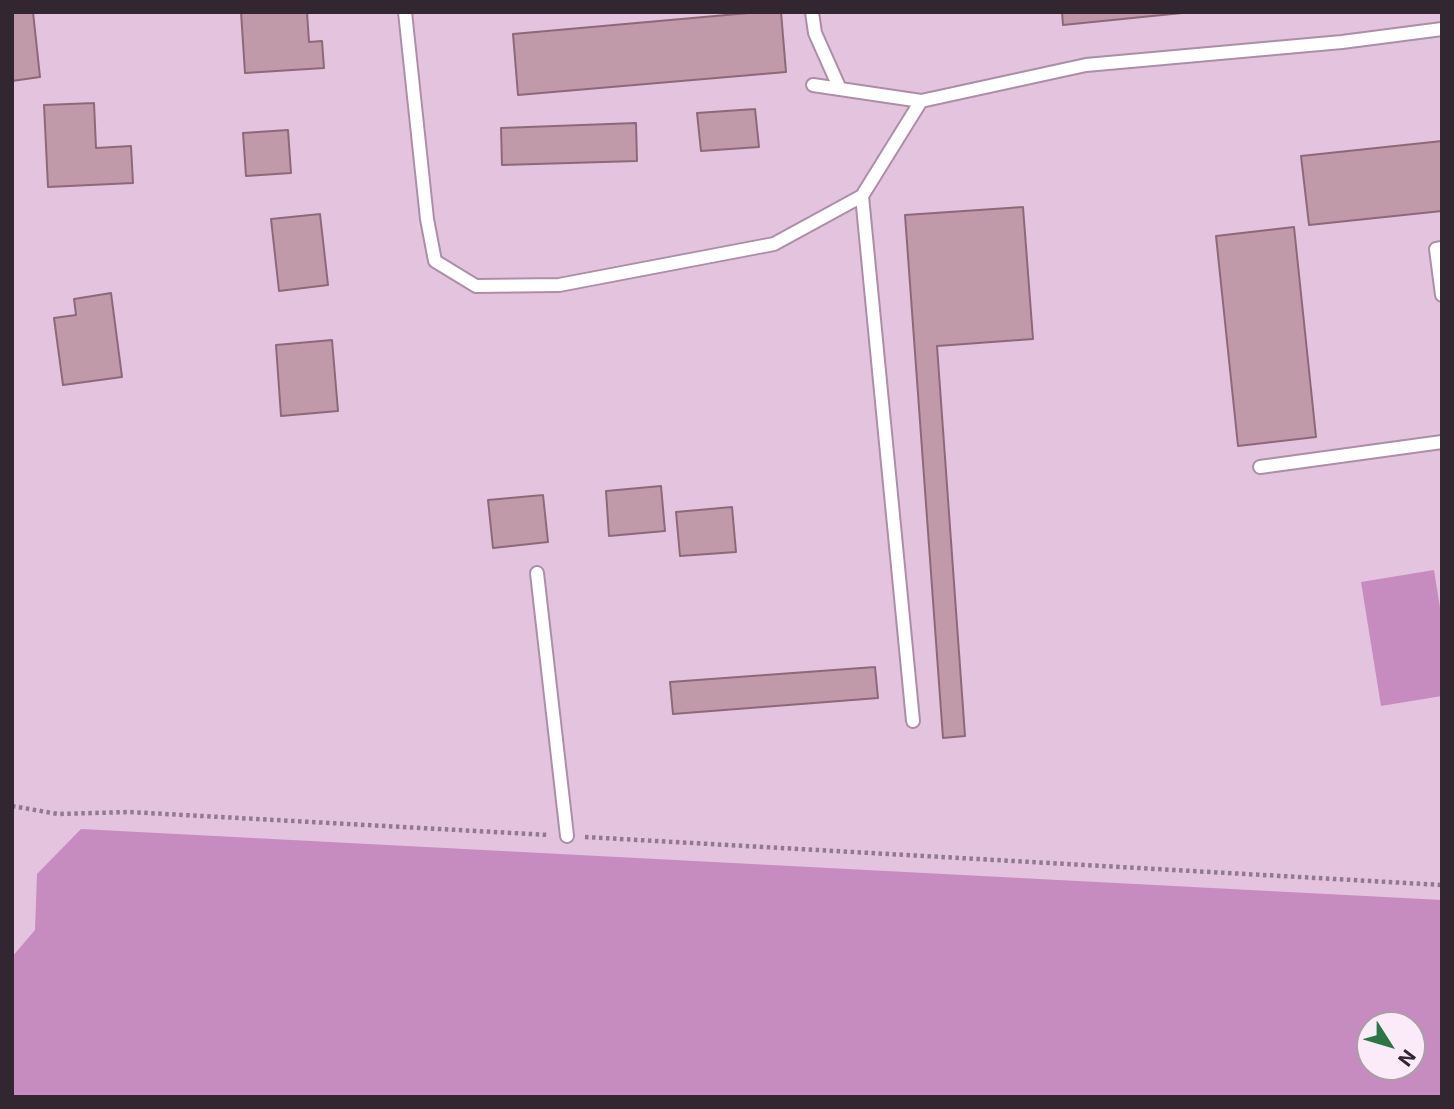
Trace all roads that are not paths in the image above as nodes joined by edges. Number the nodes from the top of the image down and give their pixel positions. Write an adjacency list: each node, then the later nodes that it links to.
1 (405, 12): 7 (lane)
2 (812, 12): 5 (lane)
3 (1442, 29): 6 (lane)
4 (813, 85): 5 (lane)
5 (839, 89): 6 (lane)
6 (921, 101): 7 (lane)
7 (862, 196): 13 (lane)
8 (1442, 248): 9 (lane)
9 (1442, 296)
10 (1442, 442): 11 (lane)
11 (1260, 467)
12 (537, 573): 14 (lane)
13 (913, 721)
14 (567, 836)

